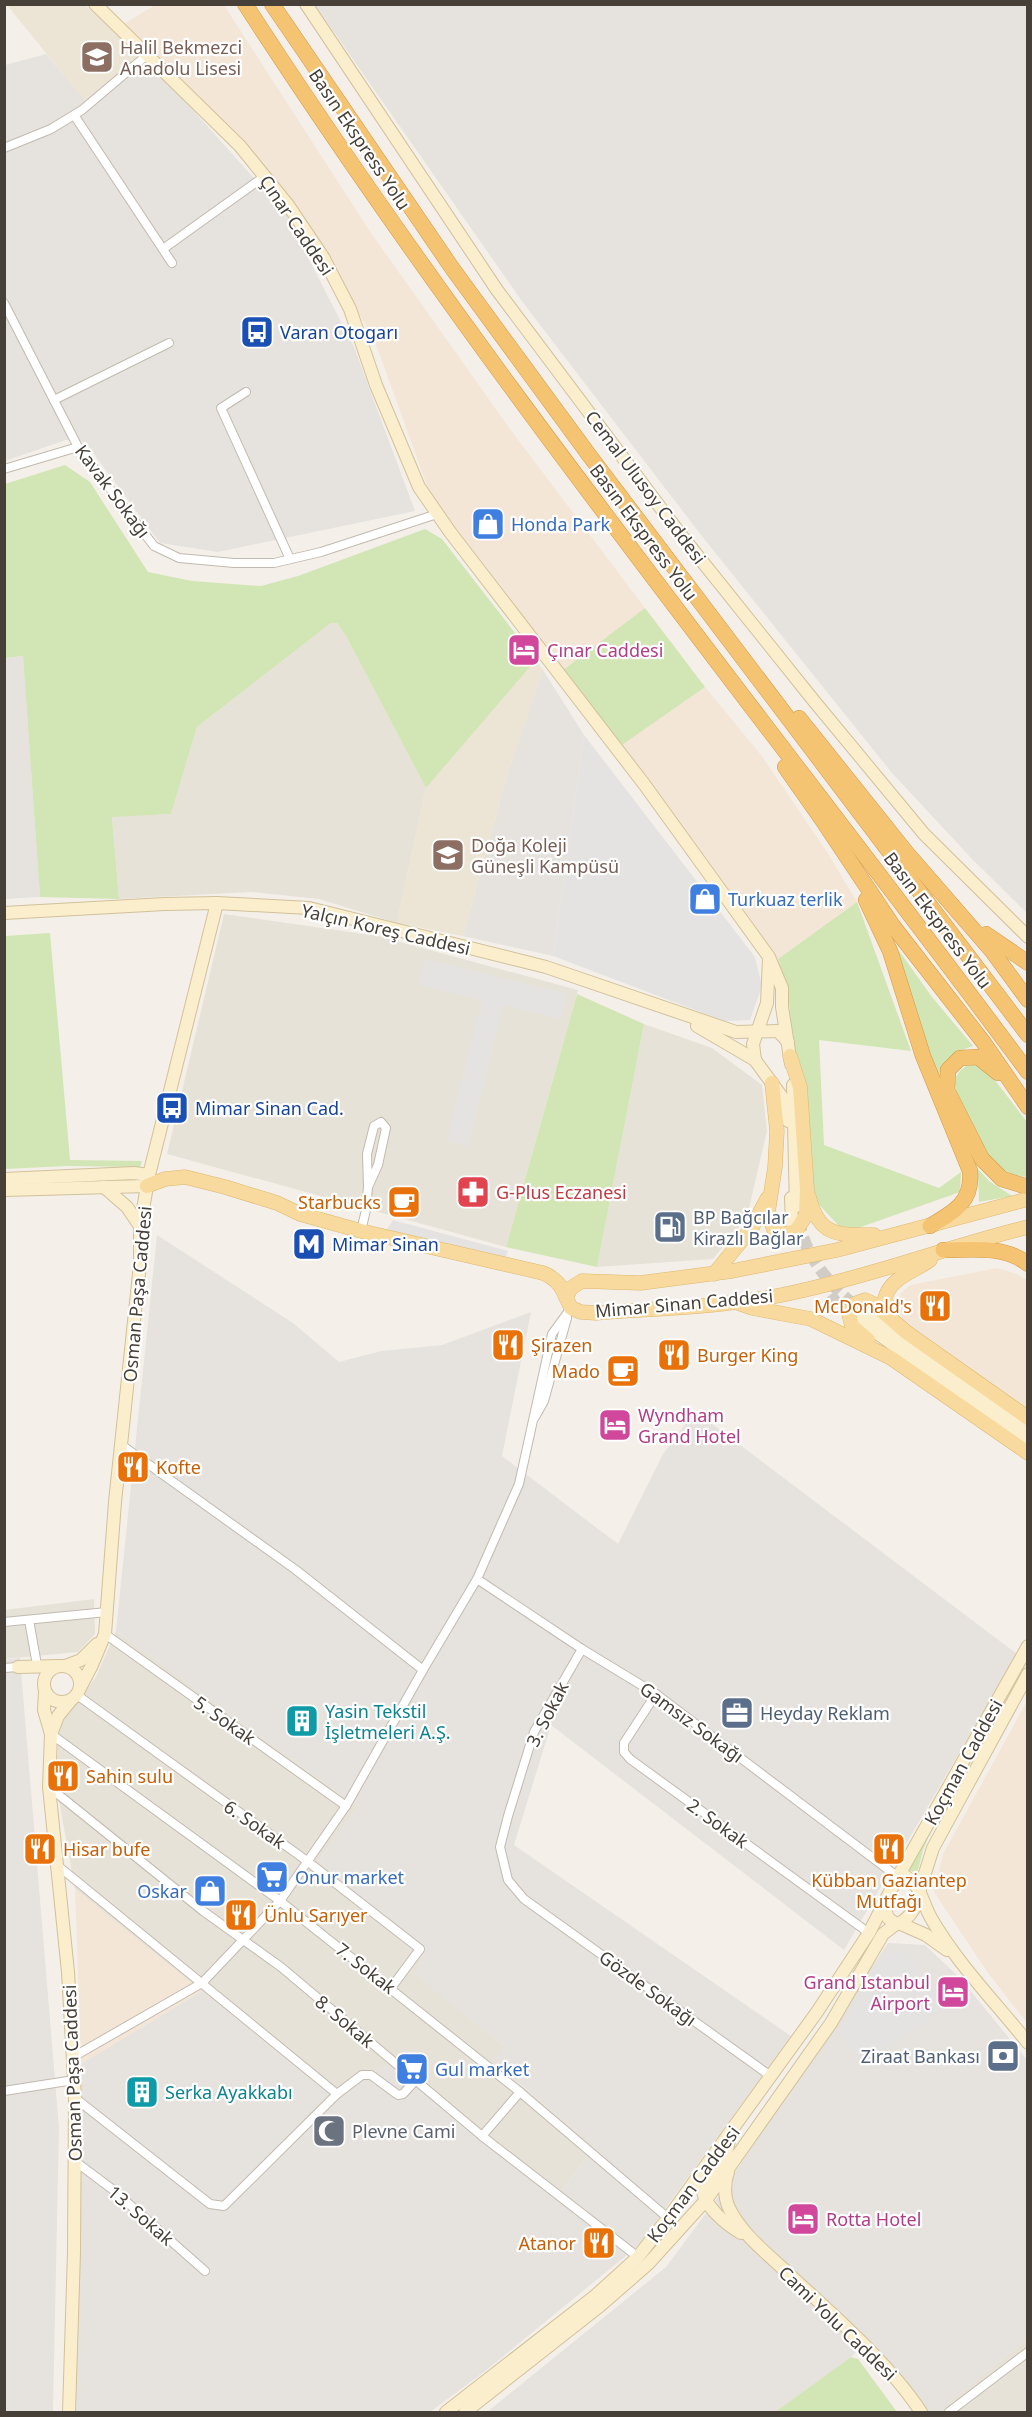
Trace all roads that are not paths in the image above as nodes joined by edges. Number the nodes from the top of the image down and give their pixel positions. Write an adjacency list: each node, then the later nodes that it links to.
1 (95, 4): 5 (main road, Çınar Caddesi)
2 (245, 4): 19 (highway, Basın Ekspress Yolu)
3 (272, 4): 20 (highway, Basın Ekspress Yolu)
4 (306, 4): 25 (main road, Cemal Ulusoy Caddesi)
5 (147, 55): 6 (street); 8 (main road, Çınar Caddesi)
6 (74, 115): 7 (street); 9 (street)
7 (4, 148)
8 (265, 176): 9 (street); 17 (main road, Çınar Caddesi)
9 (163, 249): 10 (street)
10 (172, 262)
11 (4, 303): 14 (street, Kavak Sokağı)
12 (169, 343): 14 (street)
13 (246, 392): 18 (street)
14 (54, 400): 15 (street, Kavak Sokağı)
15 (78, 447): 16 (street); 18 (street, Kavak Sokağı)
16 (4, 469)
17 (437, 514): 18 (street, Kavak Sokağı); 26 (main road, Çınar Caddesi)
18 (290, 559)
19 (722, 669): 21 (highway); 34 (highway, Basın Ekspress Yolu)
20 (769, 692): 22 (highway); 31 (highway, Basın Ekspress Yolu)
21 (825, 824): 36 (highway); 49 (highway)
22 (929, 879): 27 (highway); 28 (highway)
23 (217, 903): 24 (main road, Yalçın Koreş Caddesi); 29 (main road, Yalçın Koreş Caddesi); 38 (main road, Osman Paşa Caddesi)
24 (4, 913)
25 (1028, 937)
26 (769, 957): 30 (main road); 32 (main road, Çınar Caddesi)
27 (1028, 963)
28 (1028, 1000)
29 (666, 1010): 30 (main road, Yalçın Koreş Caddesi); 33 (main road)
30 (756, 1031): 32 (main road, Yalçın Koreş Caddesi); 33 (main road)
31 (1028, 1035)
32 (789, 1050): 42 (main road); 46 (main road, Çınar Caddesi)
33 (755, 1060): 35 (main road)
34 (1028, 1072)
35 (772, 1083): 44 (main road); 47 (main road)
36 (1023, 1101): 41 (highway)
37 (4, 1179): 38 (main road)
38 (148, 1181): 39 (main road); 48 (main road, Osman Paşa Caddesi); 51 (main road)
39 (104, 1187): 43 (main road); 48 (main road)
40 (368, 1187): 40 (street); 51 (street)
41 (1028, 1187)
42 (807, 1189): 44 (main road); 52 (main road)
43 (4, 1190)
44 (770, 1195): 55 (main road)
45 (1028, 1198): 49 (main road, Mimar Sinan Caddesi)
46 (796, 1206)
47 (792, 1223)
48 (140, 1226): 63 (main road, Osman Paşa Caddesi)
49 (930, 1226): 52 (main road, Mimar Sinan Caddesi)
50 (1028, 1227): 53 (main road, Mimar Sinan Caddesi)
51 (361, 1232): 57 (main road)
52 (897, 1235): 55 (main road, Mimar Sinan Caddesi)
53 (943, 1250): 54 (highway); 56 (main road, Mimar Sinan Caddesi); 58 (main road)
54 (1028, 1264)
55 (714, 1274): 57 (main road, Mimar Sinan Caddesi)
56 (733, 1302): 57 (main road, Mimar Sinan Caddesi); 59 (main road)
57 (568, 1307): 65 (street)
58 (895, 1323): 59 (main road); 60 (main road)
59 (891, 1358): 64 (main road)
60 (1028, 1418)
61 (1028, 1428): 62 (main road)
62 (1028, 1440)
63 (123, 1446): 66 (main road, Osman Paşa Caddesi); 76 (street)
64 (1028, 1453)
65 (477, 1579): 71 (street, Gamsız Sokağı); 76 (street)
66 (107, 1612): 67 (street); 69 (main road, Osman Paşa Caddesi)
67 (29, 1620): 68 (street); 72 (street)
68 (4, 1622)
69 (105, 1634): 73 (main road); 79 (main road, Osman Paşa Caddesi); 83 (street, 5. Sokak)
70 (1028, 1646): 86 (main road, Koçman Caddesi)
71 (582, 1649): 80 (street, Gamsız Sokağı); 88 (street, 3. Sokak)
72 (37, 1665): 73 (main road); 74 (main road)
73 (62, 1666): 78 (main road); 79 (main road)
74 (18, 1667): 75 (street); 78 (main road)
75 (4, 1668)
76 (423, 1670): 83 (street)
77 (1028, 1674): 87 (main road, Koçman Caddesi)
78 (45, 1688): 79 (main road); 81 (main road, Osman Paşa Caddesi)
79 (76, 1694): 81 (main road, Osman Paşa Caddesi); 84 (street, 6. Sokak)
80 (656, 1694): 86 (street, Gamsız Sokağı); 92 (street, 2. Sokak)
81 (51, 1734): 82 (main road, Osman Paşa Caddesi); 89 (street, 7. Sokak)
82 (50, 1786): 85 (main road, Osman Paşa Caddesi); 93 (street, 8. Sokak)
83 (346, 1806): 84 (street)
84 (307, 1861): 89 (street); 96 (street, 6. Sokak)
85 (57, 1865): 95 (street); 98 (main road, Osman Paşa Caddesi)
86 (898, 1877): 87 (main road); 90 (main road, Koçman Caddesi)
87 (920, 1893): 91 (main road, Koçman Caddesi); 94 (main road)
88 (524, 1899): 99 (street, Gözde Sokağı)
89 (280, 1901): 93 (street); 96 (street, 7. Sokak)
90 (883, 1904): 91 (main road); 92 (main road, Koçman Caddesi)
91 (898, 1924): 94 (main road); 109 (main road, Koçman Caddesi)
92 (869, 1933): 99 (main road, Koçman Caddesi)
93 (244, 1940): 95 (street); 101 (street, 8. Sokak)
94 (964, 1964): 97 (main road)
95 (202, 1983): 98 (street); 104 (street)
96 (391, 1988): 103 (street, 7. Sokak)
97 (1028, 2043)
98 (73, 2057): 100 (main road, Osman Paşa Caddesi)
99 (772, 2077): 106 (main road, Koçman Caddesi)
100 (74, 2080): 102 (street); 105 (main road, Osman Paşa Caddesi)
101 (416, 2080): 104 (street); 107 (street, 8. Sokak)
102 (4, 2091)
103 (520, 2092): 107 (street); 111 (street, 7. Sokak)
104 (337, 2094): 105 (street)
105 (75, 2098): 108 (main road, Osman Paşa Caddesi)
106 (734, 2128): 110 (main road); 111 (main road, Koçman Caddesi)
107 (482, 2136): 113 (street, 8. Sokak)
108 (76, 2162): 114 (street, 13. Sokak); 116 (main road, Osman Paşa Caddesi)
109 (730, 2165): 110 (main road, Koçman Caddesi); 112 (main road)
110 (706, 2200): 112 (main road); 118 (main road, Koçman Caddesi)
111 (668, 2218): 113 (main road, Koçman Caddesi)
112 (750, 2237): 119 (main road, Cami Yolu Caddesi)
113 (638, 2257): 117 (main road, Koçman Caddesi)
114 (205, 2271)
115 (1028, 2352): 120 (street)
116 (69, 2412)
117 (446, 2412)
118 (465, 2412)
119 (921, 2412)
120 (949, 2412)

